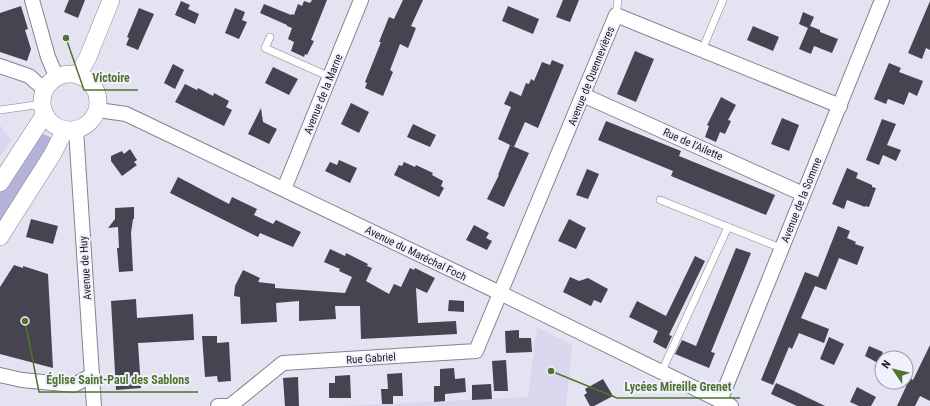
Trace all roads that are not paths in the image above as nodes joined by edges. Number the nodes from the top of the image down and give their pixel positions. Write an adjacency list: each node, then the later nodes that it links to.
1 (32, 0): 14 (street)
2 (111, 0): 11 (street)
3 (361, 0): 12 (street, Avenue de la Marne)
4 (618, 0): 7 (lane)
5 (723, 0): 9 (lane)
6 (882, 0): 15 (street, Avenue de la Somme)
7 (616, 15): 9 (street, Avenue de Quennevières); 13 (street, Avenue de Quennevières)
8 (270, 38): 12 (lane)
9 (702, 50): 15 (street, Avenue de Quennevières)
10 (0, 66): 14 (street)
11 (78, 75): 14 (street); 17 (street)
12 (330, 77): 20 (street, Avenue de la Marne)
13 (583, 95): 21 (street, Rue de l'Ailette); 26 (street, Avenue de Quennevières)
14 (47, 96): 16 (lane); 18 (street); 19 (street)
15 (840, 106): 21 (street, Avenue de la Somme)
16 (0, 110)
17 (98, 110): 18 (street); 20 (street, Avenue du Maréchal Foch)
18 (70, 130): 24 (street); 29 (street, Avenue de Huy)
19 (0, 183)
20 (284, 189): 26 (street, Avenue du Maréchal Foch)
21 (803, 194): 25 (street, Avenue de la Somme)
22 (660, 200): 23 (lane)
23 (728, 227): 25 (lane); 27 (lane)
24 (0, 237)
25 (781, 248): 30 (street, Avenue de la Somme)
26 (500, 293): 27 (street, Avenue du Maréchal Foch); 32 (street, Rue Gabriel)
27 (661, 373): 30 (street, Avenue du Maréchal Foch)
28 (0, 375): 29 (street)
29 (92, 375): 31 (street, Avenue de Huy)
30 (725, 403)
31 (94, 406)
32 (218, 406)

